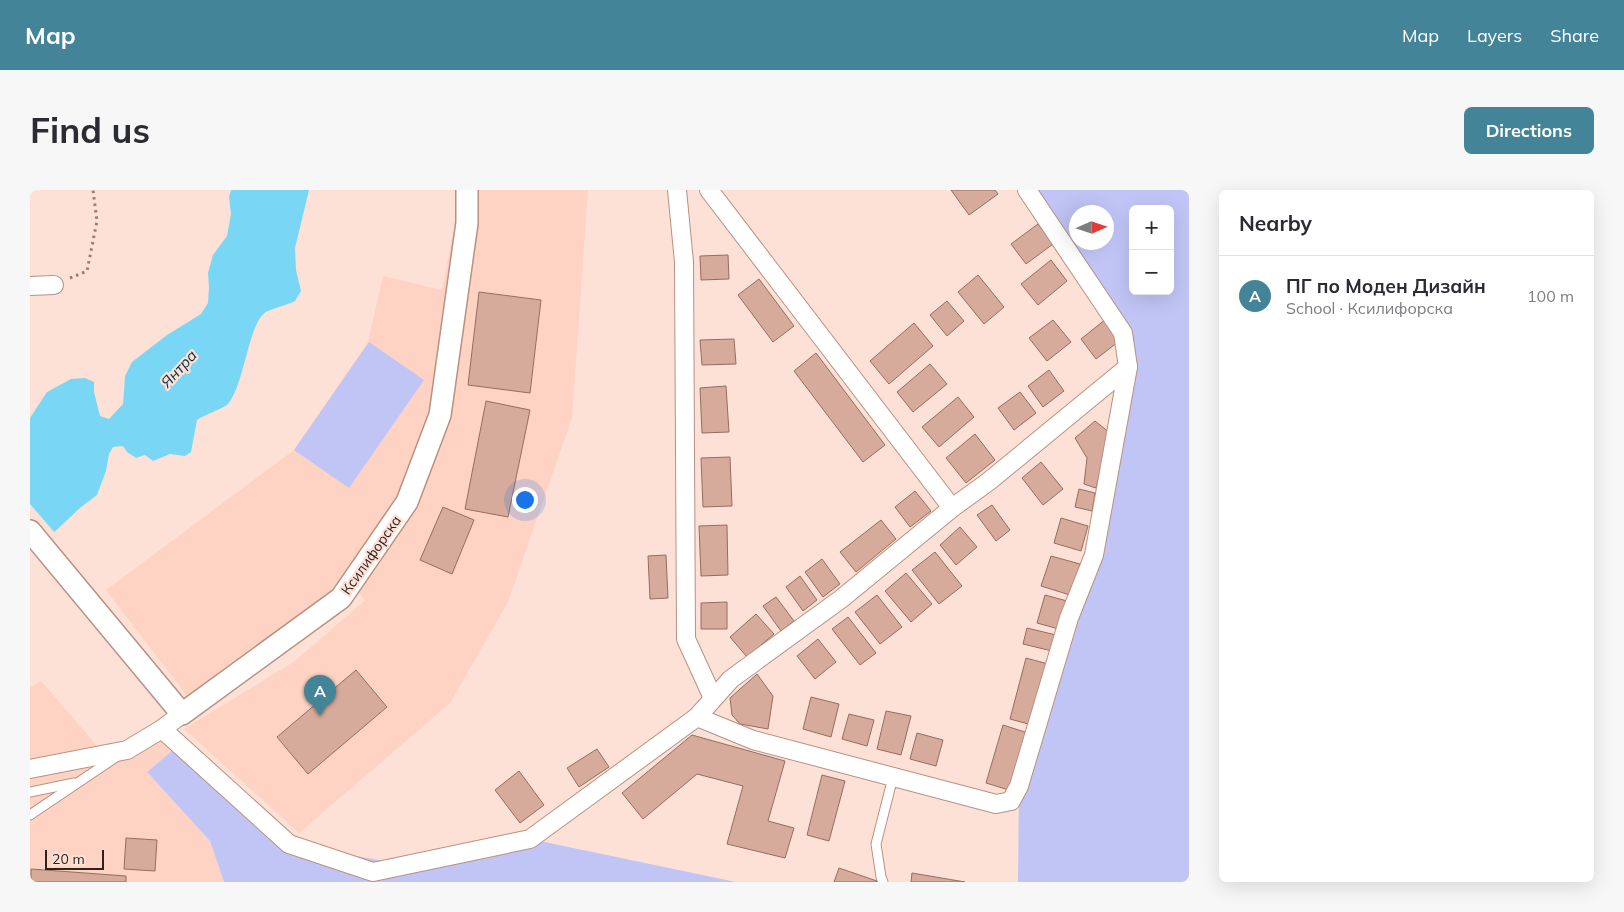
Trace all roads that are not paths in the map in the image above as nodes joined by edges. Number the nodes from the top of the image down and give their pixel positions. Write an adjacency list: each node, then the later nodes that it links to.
1 (467, 190): 11 (street, Ксилифорска)
2 (677, 190): 10 (street)
3 (710, 190): 8 (street)
4 (1027, 190): 7 (street)
5 (54, 285): 6 (street)
6 (30, 286)
7 (1128, 368): 8 (street); 16 (street)
8 (952, 508): 10 (street)
9 (30, 531): 11 (street)
10 (713, 698): 12 (street)
11 (182, 714): 13 (street, Ксилифорска)
12 (697, 717): 13 (street); 16 (street)
13 (162, 729): 14 (street, Ксилифорска)
14 (126, 750): 15 (street, Ксилифорска); 17 (lane)
15 (30, 769)
16 (893, 777): 20 (lane)
17 (78, 783): 18 (lane); 19 (lane)
18 (30, 792)
19 (30, 815)
20 (883, 882)

